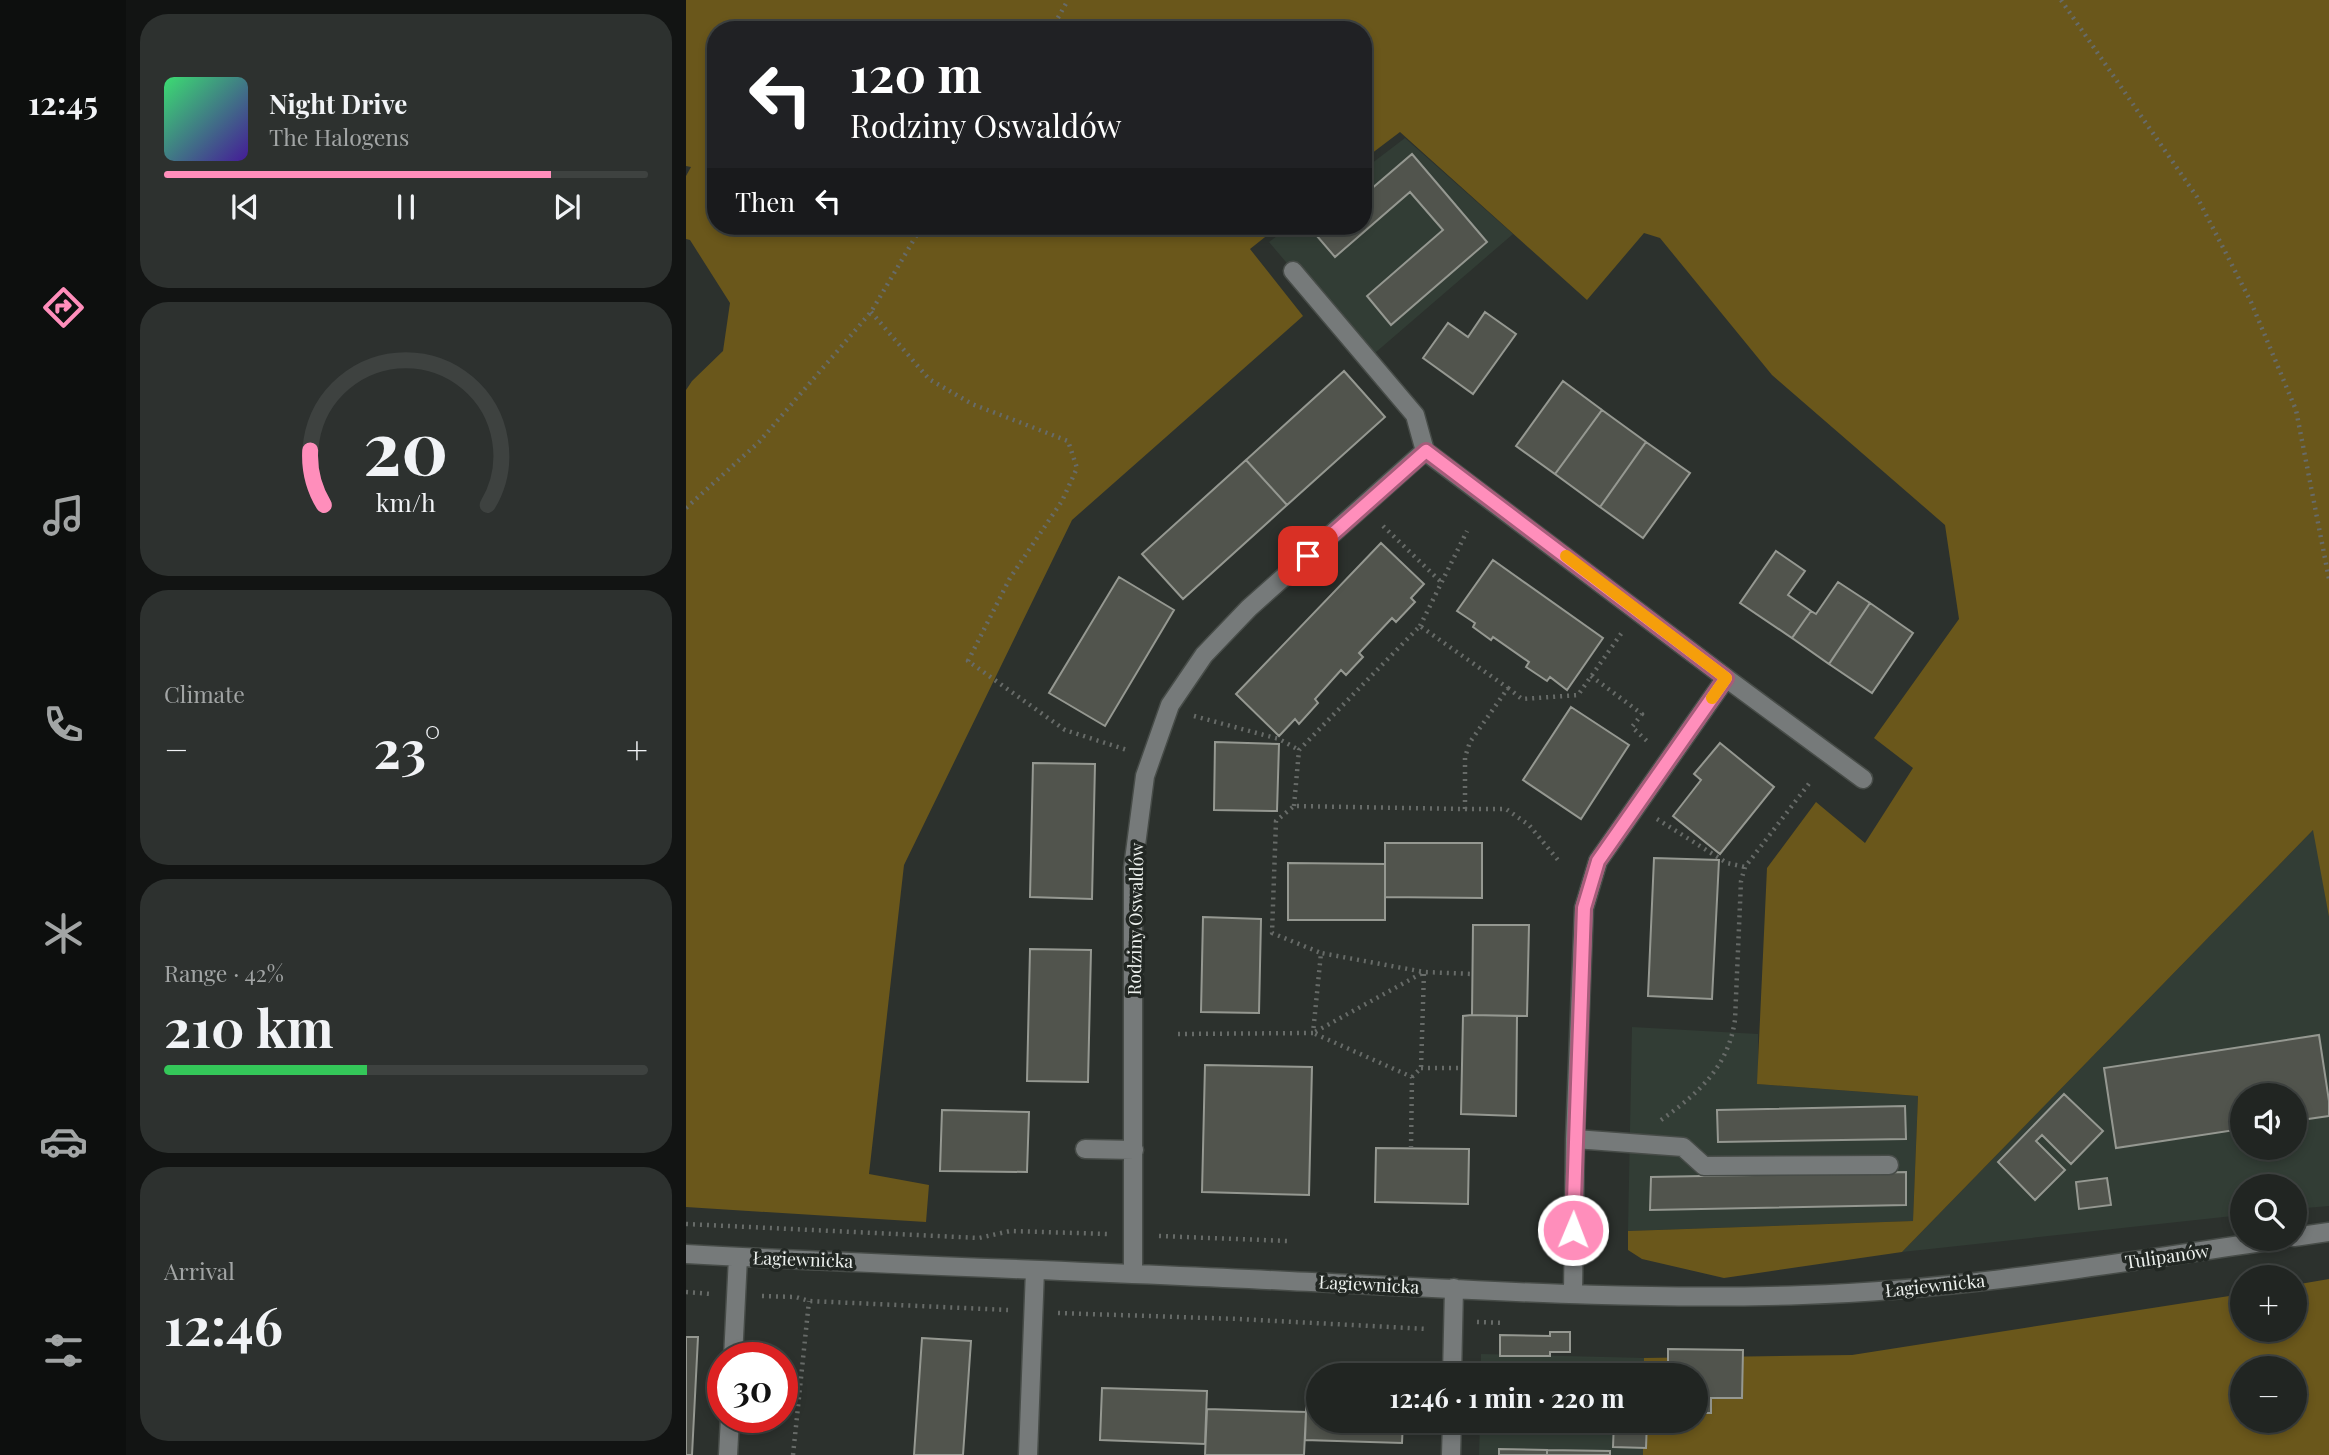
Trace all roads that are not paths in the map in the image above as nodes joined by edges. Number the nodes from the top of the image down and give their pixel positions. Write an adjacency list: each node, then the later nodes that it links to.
1 (1293, 271): 2 (street)
2 (1426, 451): 3 (street); 7 (street, Rodziny Oswaldów)
3 (1726, 678): 4 (street); 5 (street)
4 (1863, 779)
5 (1575, 1139): 8 (street); 18 (street)
6 (1085, 1149): 7 (street)
7 (1134, 1150): 16 (street, Rodziny Oswaldów)
8 (1889, 1165)
9 (2329, 1232): 10 (street)
10 (2307, 1235)
11 (2230, 1247): 15 (street, Tulipanów)
12 (686, 1254): 13 (street, Łagiewnicka)
13 (738, 1257): 14 (street, Łagiewnicka); 19 (street)
14 (1035, 1270): 16 (street, Łagiewnicka); 24 (street)
15 (2051, 1273): 18 (street, Łagiewnicka)
16 (1133, 1274): 17 (street, Łagiewnicka)
17 (1454, 1288): 18 (street, Łagiewnicka); 20 (street)
18 (1573, 1293)
19 (734, 1342)
20 (1452, 1363)
21 (729, 1433): 23 (street)
22 (1452, 1433): 25 (street)
23 (728, 1455)
24 (1028, 1455)
25 (1451, 1455)

